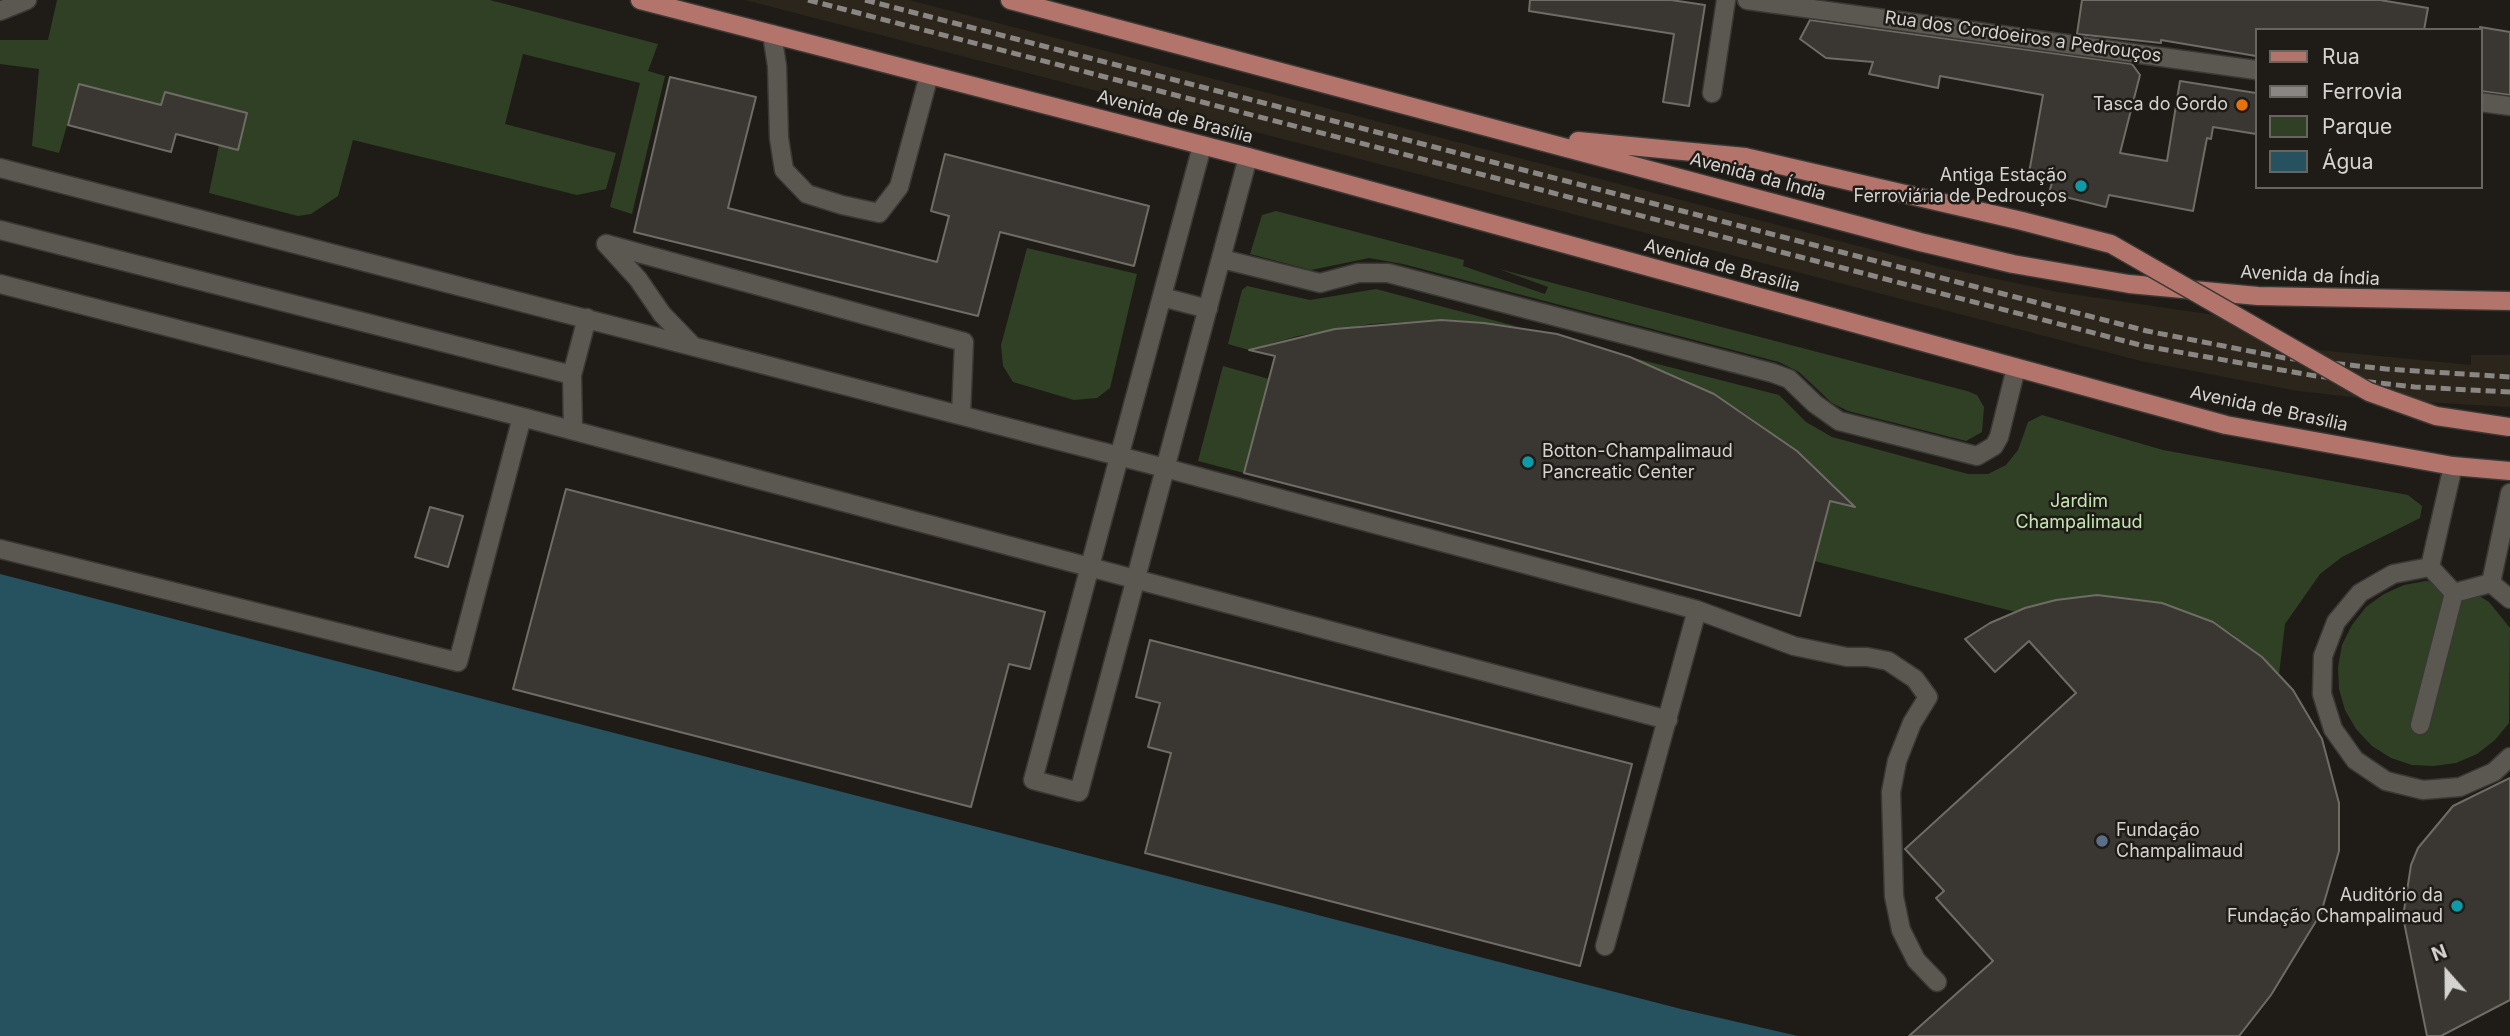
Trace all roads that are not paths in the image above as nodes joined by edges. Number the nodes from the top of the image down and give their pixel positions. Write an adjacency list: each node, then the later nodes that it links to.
1 (27, 0): 6 (street)
2 (640, 0): 7 (main road, Avenida de Brasília)
3 (1010, 0): 13 (main road, Avenida da Índia)
4 (1726, 0): 10 (street)
5 (1747, 0): 8 (street, Rua dos Cordoeiros a Pedrouços)
6 (0, 11)
7 (772, 34): 9 (main road, Avenida de Brasília); 9 (street)
8 (2254, 70)
9 (929, 75): 14 (main road, Avenida de Brasília)
10 (1712, 93)
11 (2482, 102): 12 (street)
12 (2510, 106)
13 (1528, 136): 21 (main road, Avenida da Índia); 29 (main road, bridge)
14 (1202, 146): 15 (main road, Avenida de Brasília); 20 (street)
15 (1248, 158): 18 (street); 25 (main road, Avenida de Brasília)
16 (0, 168): 23 (street)
17 (0, 230): 26 (street)
18 (1222, 260): 22 (street); 25 (street)
19 (0, 284): 28 (street)
20 (1162, 297): 22 (street); 31 (street)
21 (2510, 301)
22 (1208, 309): 33 (street)
23 (587, 318): 24 (street); 26 (street)
24 (693, 346): 27 (street); 27 (street)
25 (2016, 368): 32 (main road, Avenida de Brasília)
26 (572, 375): 30 (street)
27 (961, 415): 31 (street)
28 (522, 417): 30 (street); 36 (street)
29 (2510, 428)
30 (573, 430): 37 (street)
31 (1118, 455): 33 (street); 37 (street)
32 (2453, 466): 34 (main road, Avenida de Brasília); 38 (street)
33 (1165, 468): 39 (street); 43 (street)
34 (2510, 471)
35 (2510, 493): 40 (street)
36 (0, 549)
37 (1089, 567): 39 (street); 39 (street)
38 (2430, 567): 41 (street); 46 (street)
39 (1136, 579): 44 (street)
40 (2491, 583): 41 (street); 42 (street)
41 (2454, 593): 45 (street)
42 (2510, 599)
43 (1697, 610): 44 (street); 48 (street)
44 (1668, 720): 47 (street)
45 (2420, 725)
46 (2510, 757)
47 (1605, 946)
48 (1937, 982)

